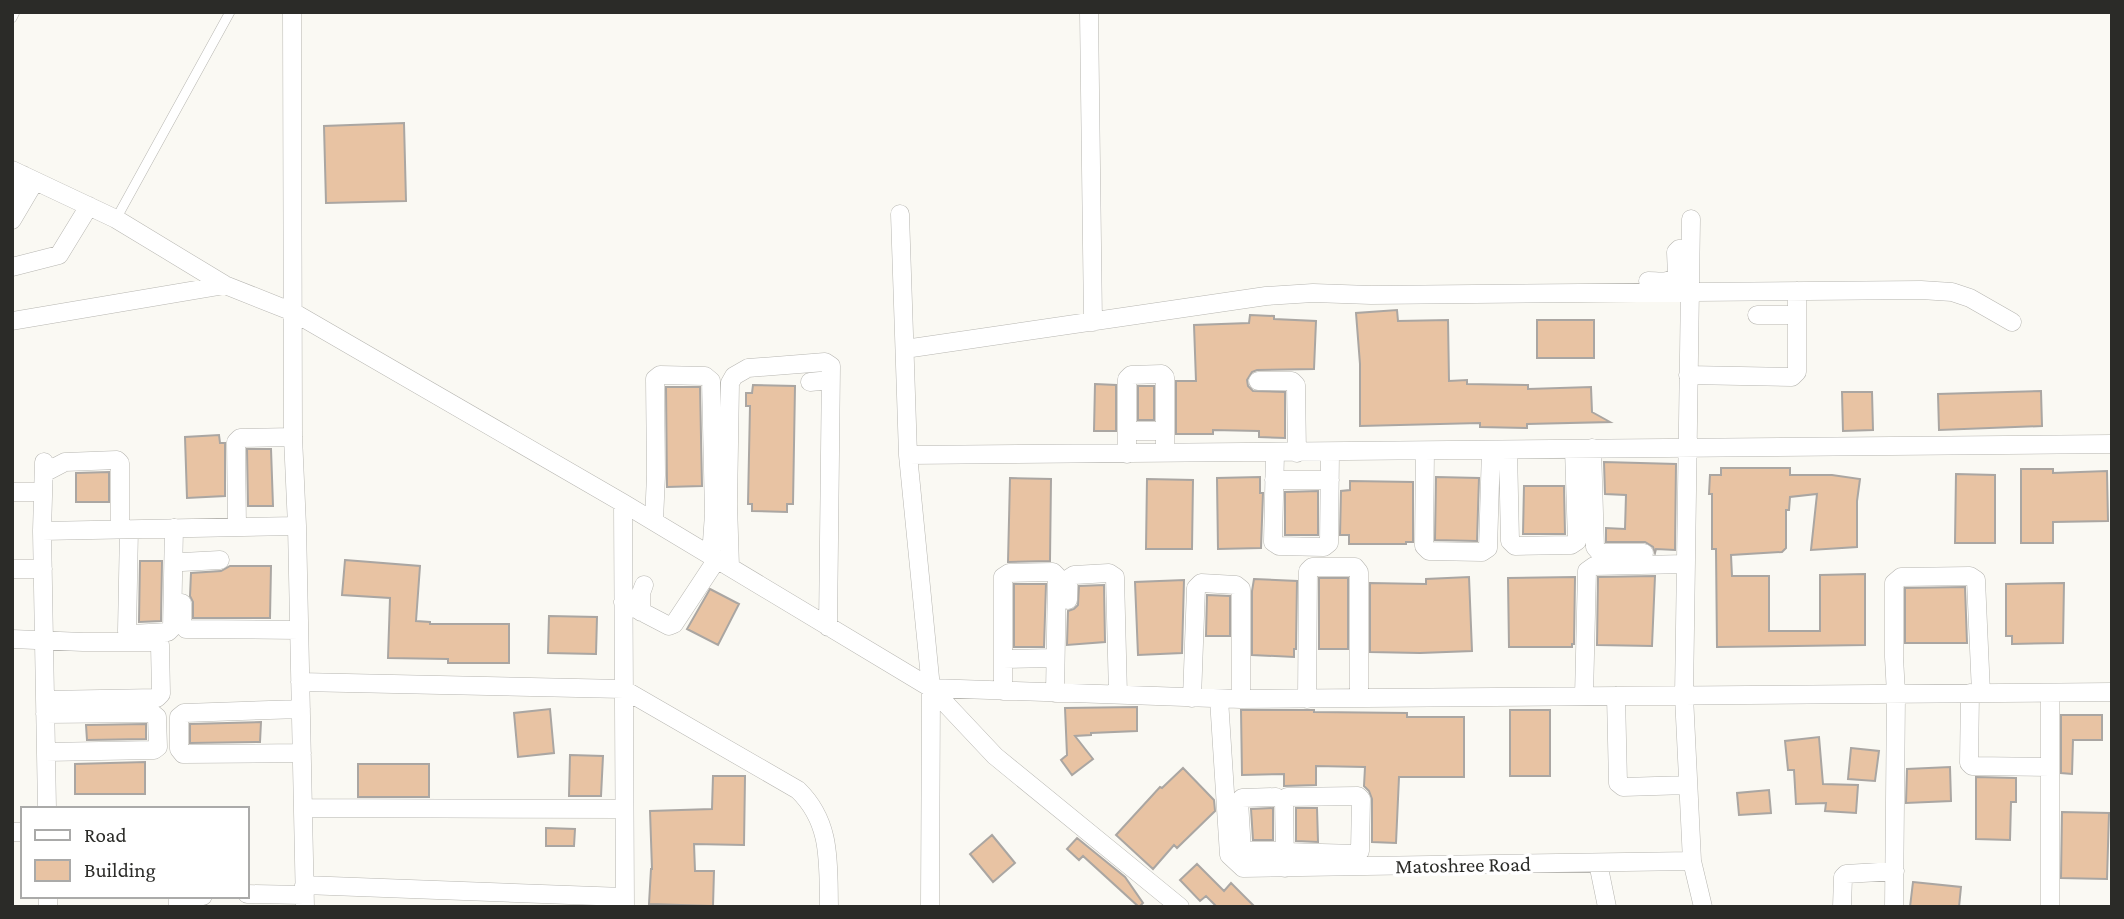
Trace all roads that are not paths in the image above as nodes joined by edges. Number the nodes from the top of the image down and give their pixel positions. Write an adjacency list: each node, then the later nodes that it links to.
1 (15, 12): 5 (lane)
2 (230, 12): 10 (lane)
3 (292, 12): 19 (street)
4 (1089, 12): 23 (street)
5 (12, 18)
6 (23, 175): 7 (street); 8 (street); 12 (street)
7 (12, 194)
8 (89, 206): 10 (street); 14 (street)
9 (900, 214): 25 (street)
10 (116, 219): 15 (street)
11 (1691, 219): 13 (street)
12 (12, 220)
13 (1690, 248): 16 (street); 18 (street)
14 (12, 267)
15 (225, 285): 19 (street); 22 (street)
16 (1653, 288): 18 (street); 23 (street)
17 (1797, 291): 18 (street); 20 (street); 24 (street)
18 (1689, 292): 26 (street)
19 (293, 312): 32 (street); 48 (street)
20 (1797, 314): 21 (street); 26 (street)
21 (1757, 315)
22 (12, 321)
23 (1093, 321): 25 (street)
24 (2012, 322)
25 (905, 349): 43 (street)
26 (1688, 375): 34 (street)
27 (830, 380): 29 (street); 58 (street); 65 (street)
28 (1258, 381): 41 (street)
29 (810, 382)
30 (1127, 431): 31 (street); 31 (street); 42 (street)
31 (1165, 431): 39 (street)
32 (293, 438): 50 (street); 51 (street)
33 (2112, 444): 34 (street)
34 (1687, 447): 35 (street); 56 (street)
35 (1583, 448): 36 (street); 36 (street); 56 (street)
36 (1499, 450): 37 (street); 37 (street)
37 (1425, 451): 38 (street)
38 (1330, 452): 41 (street); 45 (street)
39 (1165, 453): 40 (street); 42 (street)
40 (1275, 453): 41 (street); 44 (street)
41 (1297, 453)
42 (1127, 454): 43 (street)
43 (908, 455): 72 (street)
44 (1274, 480): 45 (street); 45 (street)
45 (1330, 480)
46 (12, 492): 47 (street)
47 (43, 492): 53 (street); 54 (street)
48 (623, 503): 49 (street); 63 (street)
49 (654, 521): 58 (street); 58 (street)
50 (297, 526): 51 (street); 66 (street)
51 (237, 527): 52 (street)
52 (178, 528): 53 (street); 53 (street); 59 (street)
53 (120, 529): 54 (street)
54 (42, 530): 60 (street)
55 (12, 558): 60 (street)
56 (1686, 559): 81 (street); 83 (street)
57 (220, 560): 59 (street)
58 (719, 561): 64 (street); 65 (street)
59 (182, 562): 66 (street)
60 (43, 563): 61 (street); 68 (street)
61 (12, 569)
62 (644, 585): 64 (street)
63 (623, 602): 64 (street); 73 (street)
64 (641, 612)
65 (828, 627): 72 (street)
66 (299, 630): 71 (street)
67 (12, 639): 68 (street)
68 (44, 640): 89 (street); 89 (street)
69 (1055, 658): 70 (street); 70 (street); 78 (street)
70 (1003, 659): 74 (street)
71 (300, 682): 73 (street); 90 (street)
72 (931, 688): 74 (street); 108 (street); 109 (street)
73 (623, 689): 98 (street); 107 (street)
74 (1003, 691): 78 (street)
75 (2112, 692): 77 (street)
76 (1975, 693): 77 (street); 79 (street); 79 (street); 93 (street)
77 (2050, 693): 93 (street)
78 (1061, 694): 80 (street); 80 (street)
79 (1896, 694): 83 (street); 103 (street)
80 (1118, 695): 84 (street)
81 (1584, 696): 82 (street); 85 (street)
82 (1616, 696): 83 (street); 94 (street)
83 (1684, 696): 94 (street)
84 (1192, 698): 86 (street); 87 (street)
85 (1359, 698): 88 (street); 88 (street)
86 (1219, 699): 87 (street); 100 (street)
87 (1241, 699): 88 (street)
88 (1307, 699)
89 (45, 707): 91 (street); 91 (street)
90 (301, 709): 92 (street); 92 (street)
91 (46, 752): 96 (street)
92 (302, 753): 97 (street)
93 (2050, 764): 114 (street)
94 (1688, 785): 101 (street)
95 (1276, 797): 100 (street)
96 (47, 807)
97 (303, 808): 98 (street); 105 (street)
98 (624, 809): 106 (street)
99 (1282, 857): 99 (street); 100 (street, Matoshree Road); 102 (street, Matoshree Road)
100 (1242, 859)
101 (1692, 861): 102 (street, Matoshree Road); 111 (street)
102 (1598, 863): 110 (street)
103 (1895, 871): 112 (street); 113 (street)
104 (248, 894): 105 (street)
105 (304, 896): 106 (street)
106 (624, 902)
107 (829, 907)
108 (930, 907)
109 (1180, 907)
110 (1607, 907)
111 (1703, 907)
112 (1842, 907)
113 (1894, 907)
114 (2050, 907)

